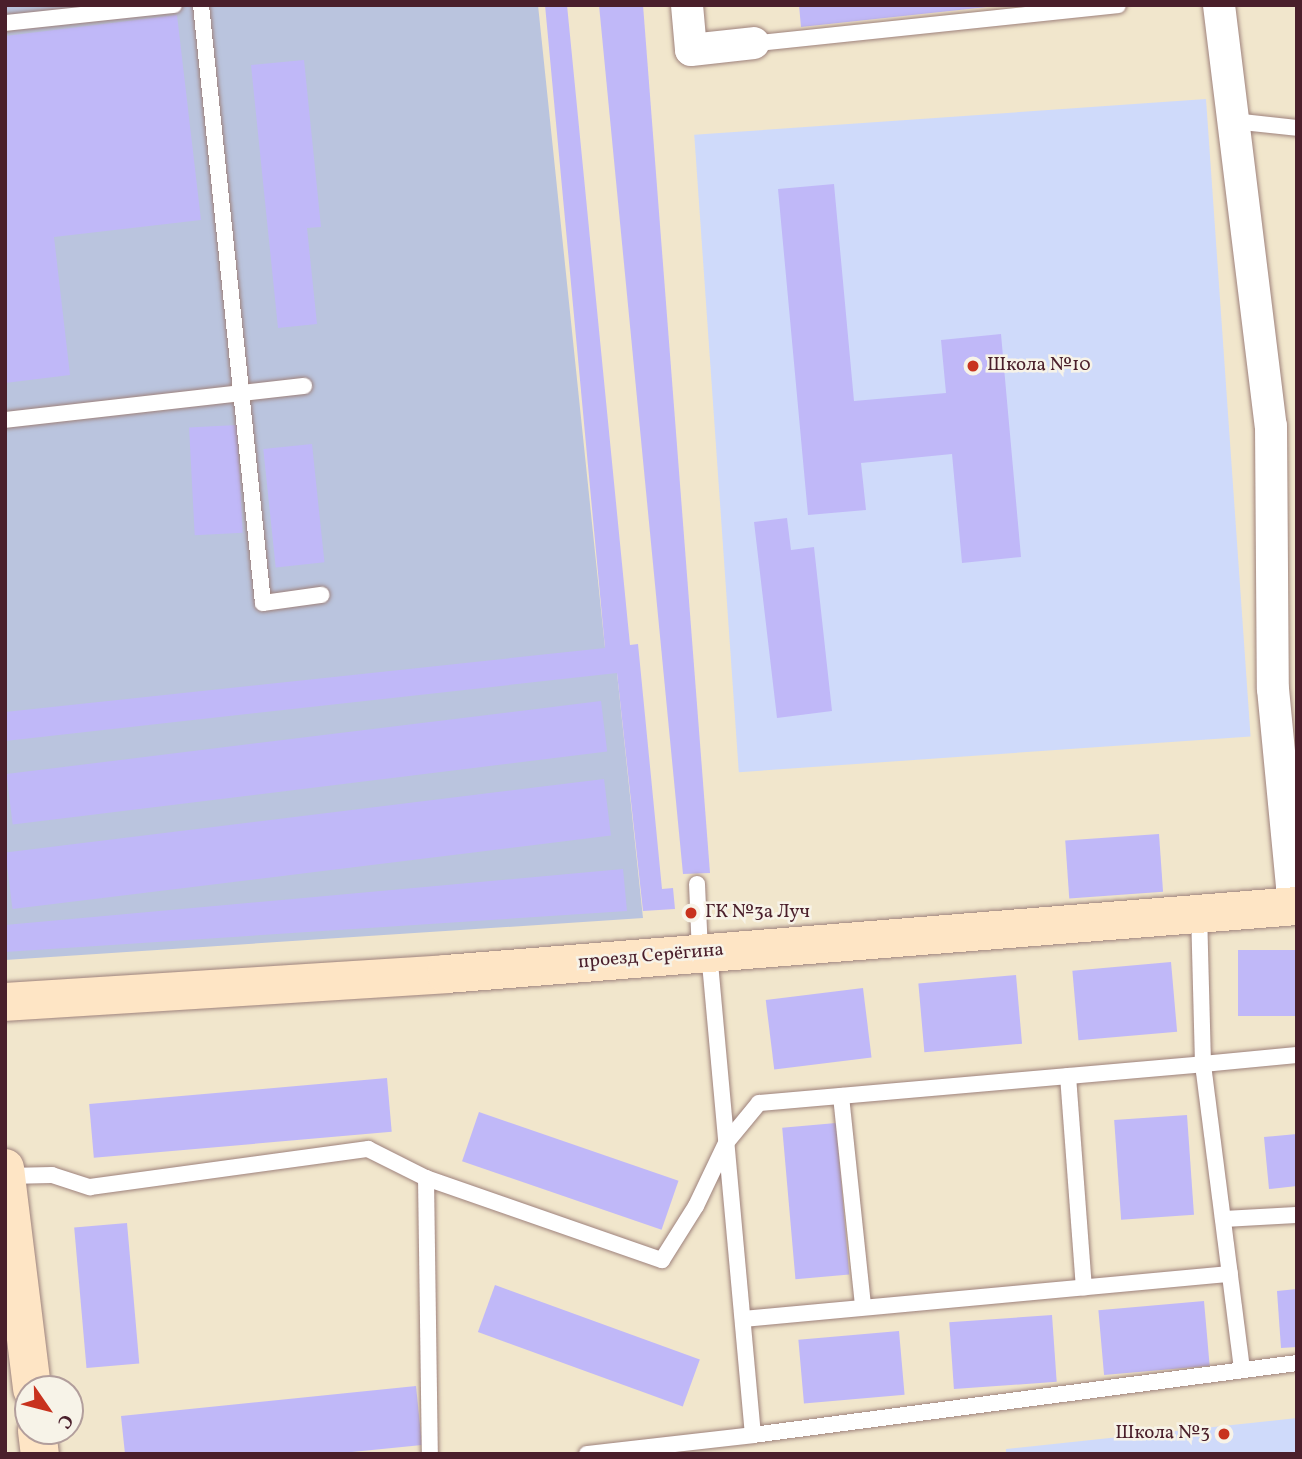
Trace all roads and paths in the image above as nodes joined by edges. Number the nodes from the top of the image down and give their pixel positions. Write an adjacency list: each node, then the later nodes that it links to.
1 (174, 5): 6 (lane)
2 (201, 5): 10 (lane)
3 (687, 5): 4 (lane)
4 (1118, 5)
5 (1219, 5): 7 (street)
6 (5, 23)
7 (1233, 121): 8 (lane); 14 (street)
8 (1297, 128)
9 (304, 386): 10 (lane)
10 (241, 394): 11 (lane); 12 (lane)
11 (5, 420)
12 (321, 595)
13 (697, 884): 16 (lane)
14 (1295, 906): 15 (street, проезд Серёгина)
15 (1199, 914): 16 (street, проезд Серёгина); 19 (lane)
16 (705, 953): 17 (street, проезд Серёгина); 22 (lane)
17 (5, 1002)
18 (1297, 1055): 19 (lane)
19 (1202, 1064): 20 (lane); 26 (lane)
20 (1068, 1076): 21 (lane); 28 (lane)
21 (841, 1096): 22 (lane); 29 (lane)
22 (726, 1143): 24 (lane); 30 (lane)
23 (6, 1172): 24 (lane); 33 (street)
24 (426, 1178): 35 (lane)
25 (1297, 1215): 26 (lane)
26 (1223, 1219): 27 (lane)
27 (1230, 1274): 28 (lane); 32 (lane)
28 (1084, 1287): 29 (lane)
29 (863, 1307): 30 (lane)
30 (743, 1319): 34 (lane)
31 (1297, 1363): 32 (lane)
32 (1242, 1369): 34 (lane)
33 (30, 1375)
34 (753, 1435): 36 (lane)
35 (430, 1454)
36 (587, 1454)

